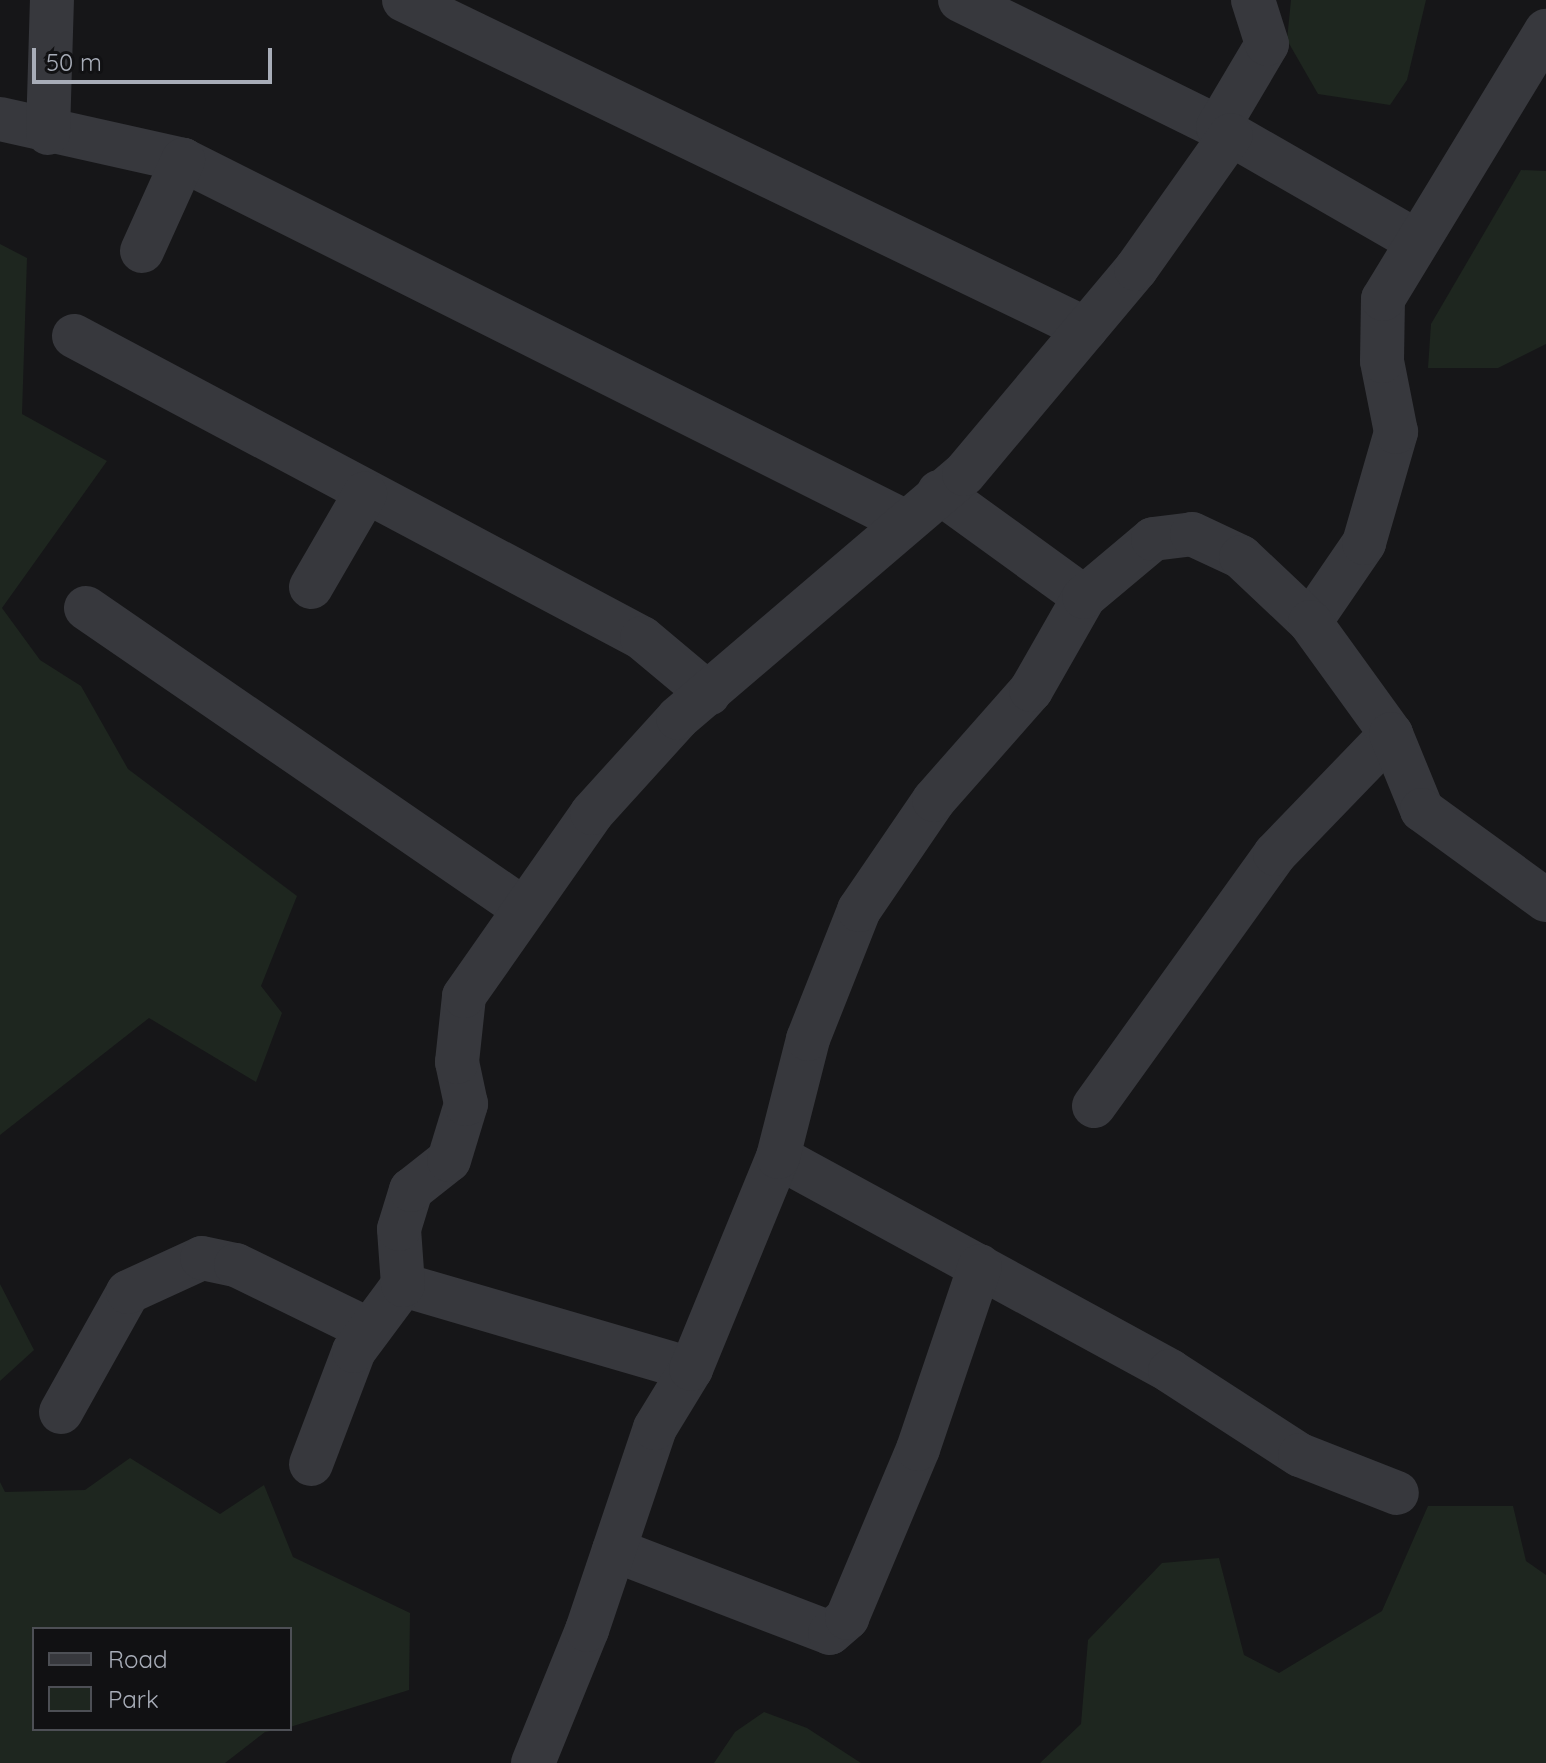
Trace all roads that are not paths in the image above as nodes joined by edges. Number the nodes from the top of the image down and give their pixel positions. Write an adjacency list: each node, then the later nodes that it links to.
1 (52, 0): 8 (street)
2 (404, 0): 12 (street)
3 (960, 0): 7 (street)
4 (1253, 0): 7 (street)
5 (1546, 31): 10 (street)
6 (0, 119): 8 (street)
7 (1224, 131): 10 (street); 12 (street)
8 (48, 133): 9 (street)
9 (183, 160): 11 (street); 16 (street)
10 (1413, 239): 20 (street)
11 (142, 251)
12 (1086, 329): 14 (street)
13 (74, 336): 15 (street)
14 (939, 492): 16 (street); 18 (street)
15 (365, 494): 17 (street); 21 (street)
16 (902, 520): 21 (street)
17 (311, 587)
18 (1084, 597): 20 (street); 26 (street)
19 (86, 608): 24 (street)
20 (1310, 622): 22 (street)
21 (709, 694): 24 (street)
22 (1391, 734): 23 (street); 25 (street)
23 (1546, 900)
24 (524, 909): 28 (street)
25 (1094, 1106)
26 (778, 1157): 27 (street); 30 (street)
27 (980, 1266): 33 (street); 34 (street)
28 (403, 1285): 29 (street); 30 (street)
29 (369, 1330): 31 (street); 32 (street)
30 (691, 1369): 34 (street)
31 (61, 1412)
32 (311, 1464)
33 (1397, 1493)
34 (614, 1550): 35 (street)
35 (533, 1763)

